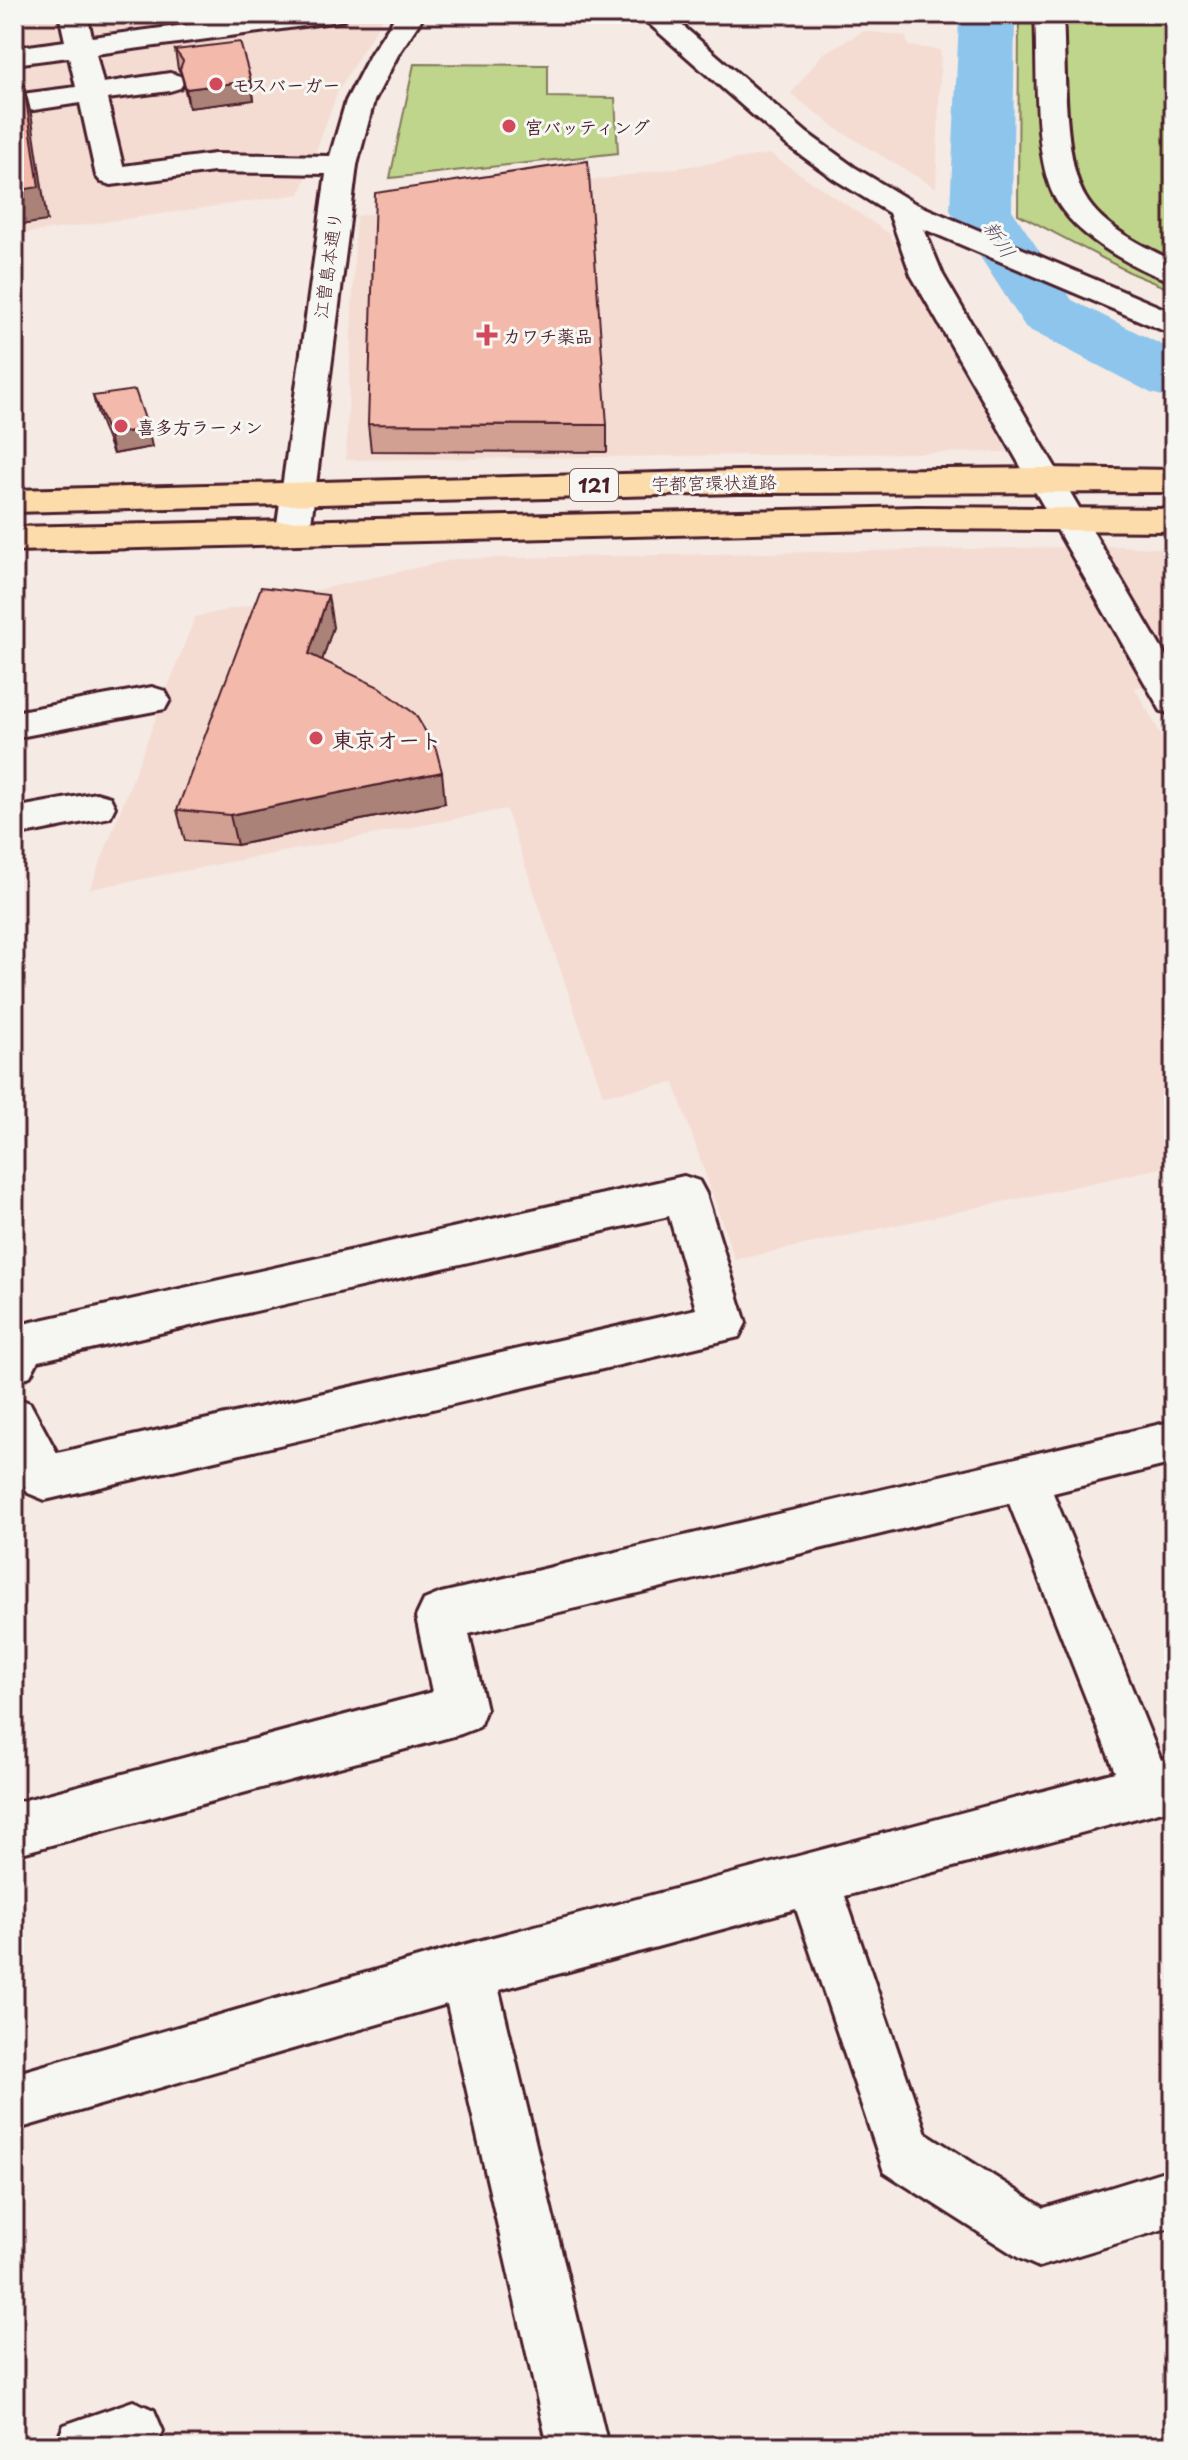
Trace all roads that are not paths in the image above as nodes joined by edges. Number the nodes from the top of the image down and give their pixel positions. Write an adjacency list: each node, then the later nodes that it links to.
1 (73, 14): 6 (street)
2 (333, 14): 6 (street)
3 (411, 14): 11 (street, 江曽島本通り)
4 (652, 14): 12 (street)
5 (1049, 14): 13 (street)
6 (80, 47): 7 (street); 9 (street)
7 (14, 56)
8 (170, 82): 9 (street)
9 (92, 93): 10 (street); 11 (street)
10 (14, 104)
11 (342, 165): 17 (street, 江曽島本通り)
12 (903, 209): 14 (street); 15 (street)
13 (1174, 272)
14 (1174, 325)
15 (1045, 479): 16 (highway, 宇都宮環状道路 / 121); 17 (highway, 宇都宮環状道路 / 121); 19 (street)
16 (1174, 481)
17 (297, 492): 18 (highway, 宇都宮環状道路 / 121); 21 (street, 江曽島本通り)
18 (14, 501)
19 (1070, 519): 20 (highway, 宇都宮環状道路 / 121); 21 (highway, 宇都宮環状道路 / 121); 24 (street)
20 (1174, 520)
21 (293, 531): 22 (highway, 宇都宮環状道路 / 121)
22 (14, 539)
23 (152, 700): 25 (street)
24 (1174, 702)
25 (14, 725)
26 (96, 807): 27 (street)
27 (14, 822)
28 (14, 1362): 29 (street)
29 (14, 1418)
30 (1174, 1442): 31 (street)
31 (1023, 1478): 32 (street); 33 (street)
32 (1160, 1786): 34 (street)
33 (14, 1829)
34 (813, 1879): 35 (street); 37 (street)
35 (467, 1971): 36 (street); 38 (street)
36 (14, 2102)
37 (1174, 2197)
38 (578, 2446)

